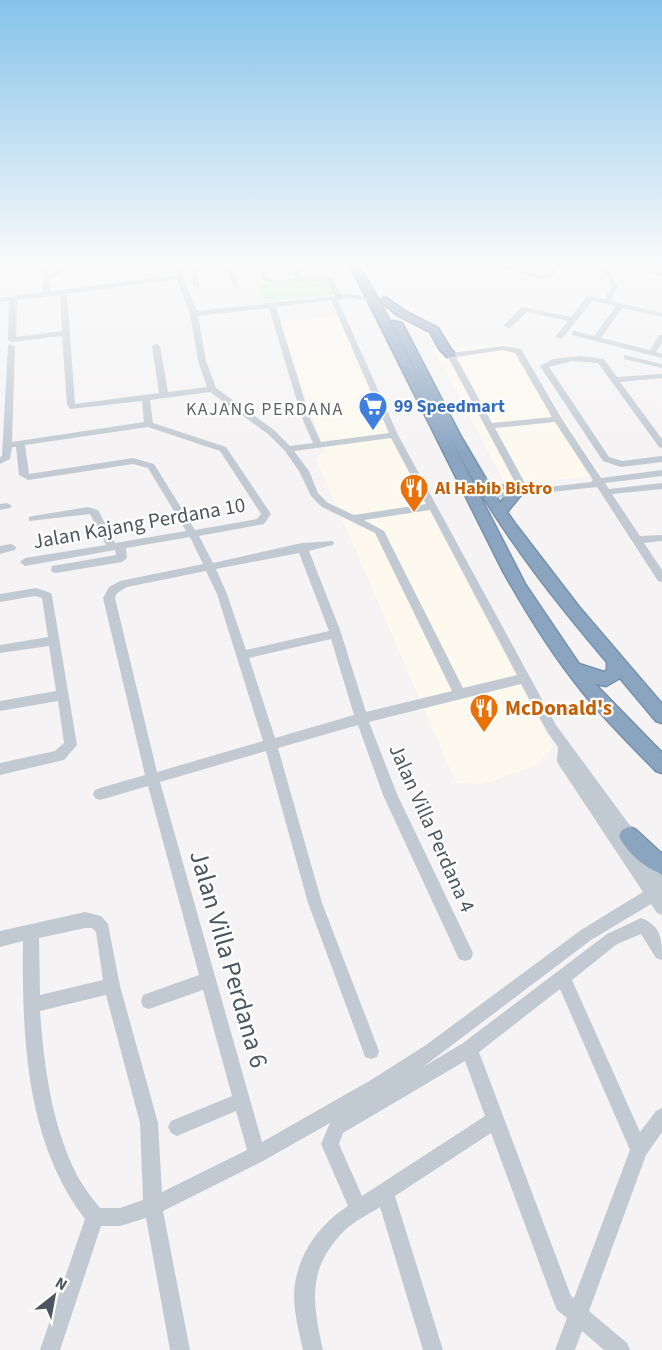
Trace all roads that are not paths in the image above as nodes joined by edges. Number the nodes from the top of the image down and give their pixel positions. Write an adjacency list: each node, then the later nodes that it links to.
1 (12, 328): 16 (street)
2 (66, 328): 11 (street)
3 (196, 328): 26 (street)
4 (279, 328): 37 (street)
5 (349, 328): 34 (street)
6 (393, 328): 69 (highway)
7 (395, 328): 43 (highway)
8 (430, 328): 19 (highway)
9 (566, 328): 13 (street)
10 (604, 328): 15 (street)
11 (66, 333): 16 (street); 28 (street)
12 (575, 333): 15 (street)
13 (559, 337)
14 (662, 337): 18 (street)
15 (596, 339): 18 (street)
16 (11, 343): 23 (street)
17 (156, 346): 27 (street)
18 (652, 353): 20 (street)
19 (451, 355): 30 (street); 33 (street)
20 (662, 356)
21 (627, 357): 22 (street)
22 (662, 366)
23 (5, 376): 29 (street)
24 (662, 376): 25 (street)
25 (615, 380): 38 (street); 40 (street)
26 (212, 389): 27 (street); 39 (street)
27 (164, 396): 28 (street)
28 (146, 399): 31 (street)
29 (5, 404): 32 (street)
30 (558, 419): 33 (street); 44 (street)
31 (149, 424): 35 (street); 53 (street, Jalan Kajang Perdana 10)
32 (4, 426): 36 (street)
33 (488, 426): 46 (street)
34 (394, 435): 37 (street); 49 (street)
35 (20, 443): 36 (street); 53 (street)
36 (8, 445): 41 (street)
37 (318, 445): 39 (street)
38 (662, 445)
39 (288, 449): 51 (street)
40 (662, 459)
41 (0, 461)
42 (662, 472): 44 (street)
43 (480, 479): 46 (street); 48 (highway)
44 (599, 481): 46 (street); 47 (street)
45 (662, 486): 47 (street)
46 (518, 491): 48 (street); 50 (highway)
47 (607, 492): 55 (street)
48 (490, 497): 50 (highway)
49 (429, 503): 51 (street); 70 (street)
50 (500, 512): 68 (highway)
51 (353, 518): 71 (street)
52 (33, 519): 57 (street)
53 (194, 534): 57 (street, Jalan Kajang Perdana 10); 60 (street)
54 (661, 539): 55 (street)
55 (636, 540): 62 (street)
56 (329, 543): 58 (street)
57 (116, 547): 59 (street, Jalan Kajang Perdana 10); 61 (street)
58 (303, 548): 60 (street); 64 (street, Jalan Villa Perdana 4)
59 (25, 562)
60 (211, 566): 67 (street); 80 (street, Jalan Villa Perdana 6)
61 (56, 569)
62 (662, 578)
63 (0, 598): 65 (street)
64 (335, 634): 67 (street); 75 (street, Jalan Villa Perdana 4)
65 (53, 640): 66 (street); 72 (street)
66 (0, 649)
67 (242, 655): 76 (street)
68 (615, 660): 69 (highway); 74 (highway)
69 (573, 668): 78 (highway)
70 (525, 678): 71 (street); 77 (street)
71 (459, 693): 75 (street)
72 (63, 695): 73 (street); 79 (street)
73 (0, 706)
74 (662, 716)
75 (362, 719): 76 (street); 88 (street, Jalan Villa Perdana 4)
76 (271, 745): 80 (street); 95 (street)
77 (564, 746): 82 (street); 84 (street)
78 (662, 765)
79 (0, 769)
80 (152, 778): 81 (street); 90 (street, Jalan Villa Perdana 6)
81 (100, 794)
82 (629, 836): 83 (highway); 84 (street)
83 (662, 865)
84 (657, 898): 101 (street)
85 (31, 932): 86 (street); 91 (street); 93 (street)
86 (0, 939)
87 (662, 952): 89 (street)
88 (465, 953)
89 (562, 976): 94 (street); 100 (street)
90 (209, 980): 92 (street); 96 (street, Jalan Villa Perdana 6)
91 (112, 986): 93 (street); 103 (street)
92 (149, 1001)
93 (31, 1005): 105 (street)
94 (469, 1049): 98 (street); 104 (street)
95 (371, 1051)
96 (242, 1100): 99 (street); 101 (street, Jalan Villa Perdana 6)
97 (662, 1117): 100 (street)
98 (495, 1120): 102 (street); 106 (street)
99 (177, 1127)
100 (639, 1150): 106 (street)
101 (257, 1155): 103 (street)
102 (385, 1193): 104 (street); 110 (street)
103 (153, 1206): 105 (street); 108 (street)
104 (359, 1210): 109 (street)
105 (95, 1217): 107 (street)
106 (578, 1316): 111 (street); 112 (street)
107 (50, 1350)
108 (180, 1350)
109 (313, 1350)
110 (433, 1350)
111 (565, 1350)
112 (620, 1350)

